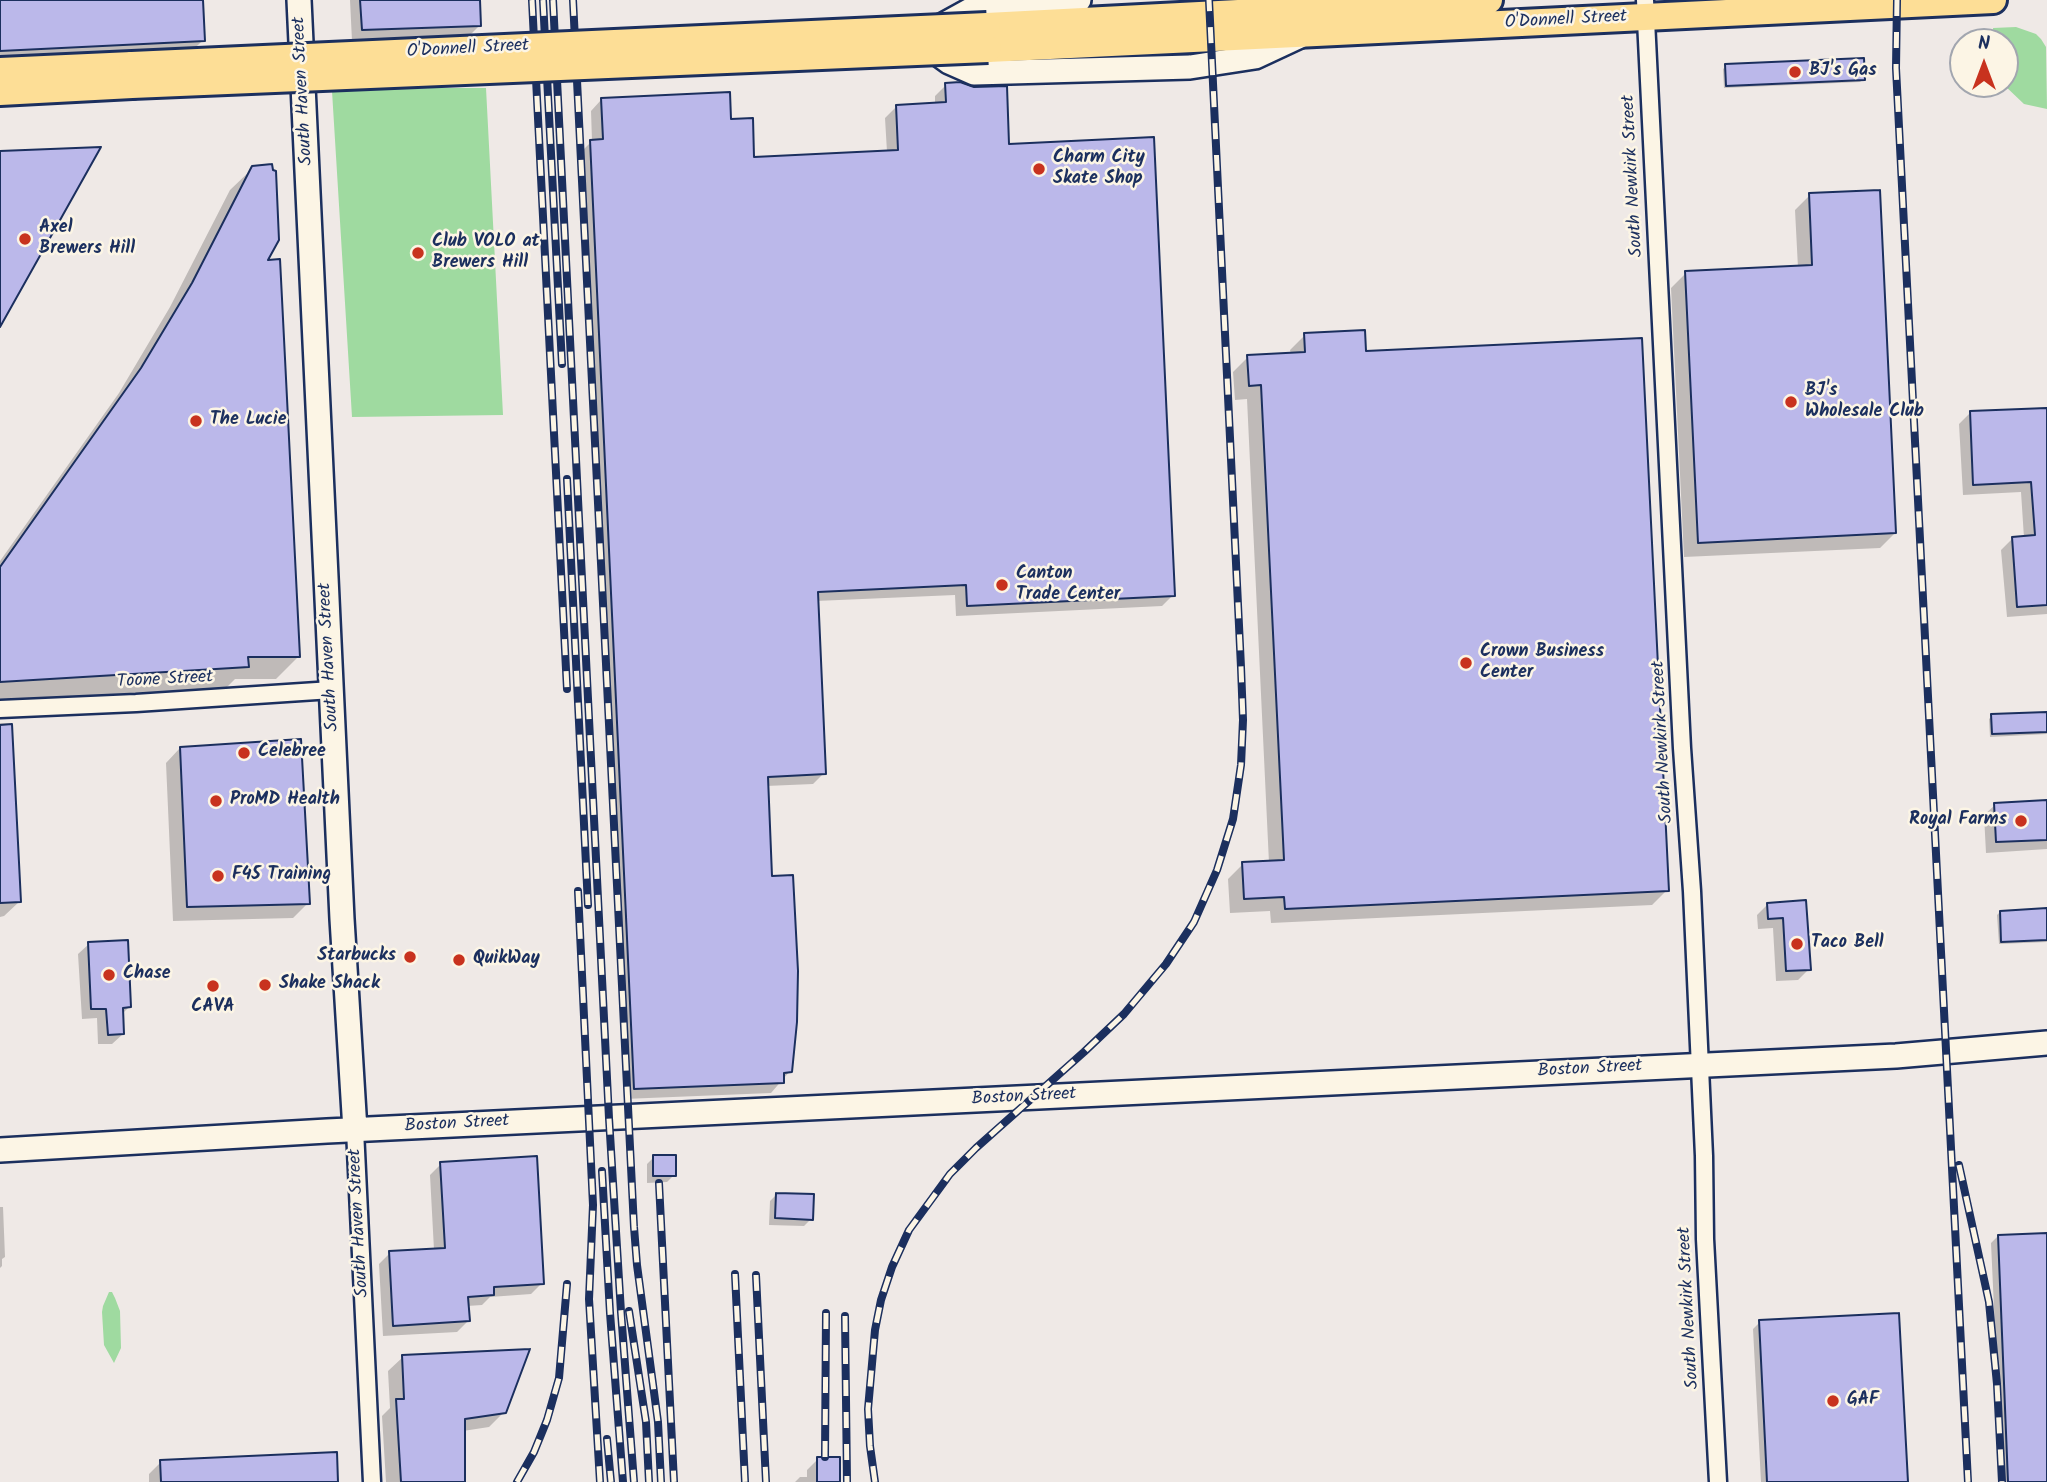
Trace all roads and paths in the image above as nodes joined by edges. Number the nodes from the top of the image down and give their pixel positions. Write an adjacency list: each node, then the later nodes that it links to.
1 (299, 0): 13 (street, South Haven Street)
2 (1079, 0): 10 (street, O'Donnell Street)
3 (1305, 0): 7 (street, O'Donnell Street)
4 (1489, 0): 9 (main road, O'Donnell Street)
5 (1993, 0): 6 (main road, O'Donnell Street)
6 (1878, 3): 8 (main road, O'Donnell Street)
7 (1341, 8): 9 (main road, O'Donnell Street); 10 (main road, O'Donnell Street)
8 (1645, 8): 9 (main road, O'Donnell Street); 21 (street, South Newkirk Street)
9 (1429, 10): 11 (main road, O'Donnell Street)
10 (980, 21): 11 (main road, O'Donnell Street); 12 (street, O'Donnell Street); 15 (street); 16 (main road, O'Donnell Street, bridge)
11 (1307, 33): 15 (street, O'Donnell Street)
12 (905, 40): 13 (street, O'Donnell Street); 15 (street, O'Donnell Street)
13 (302, 60): 18 (street, South Haven Street)
14 (0, 71): 16 (main road, O'Donnell Street)
15 (974, 73)
16 (132, 75): 17 (main road, O'Donnell Street)
17 (0, 92)
18 (332, 690): 19 (street, Toone Street); 22 (street, South Haven Street)
19 (0, 709)
20 (2047, 1043): 21 (street, Boston Street)
21 (1700, 1065): 22 (street, Boston Street); 25 (street, South Newkirk Street)
22 (355, 1129): 23 (street, Boston Street); 24 (street, South Haven Street)
23 (0, 1150)
24 (372, 1482)
25 (1718, 1482)

